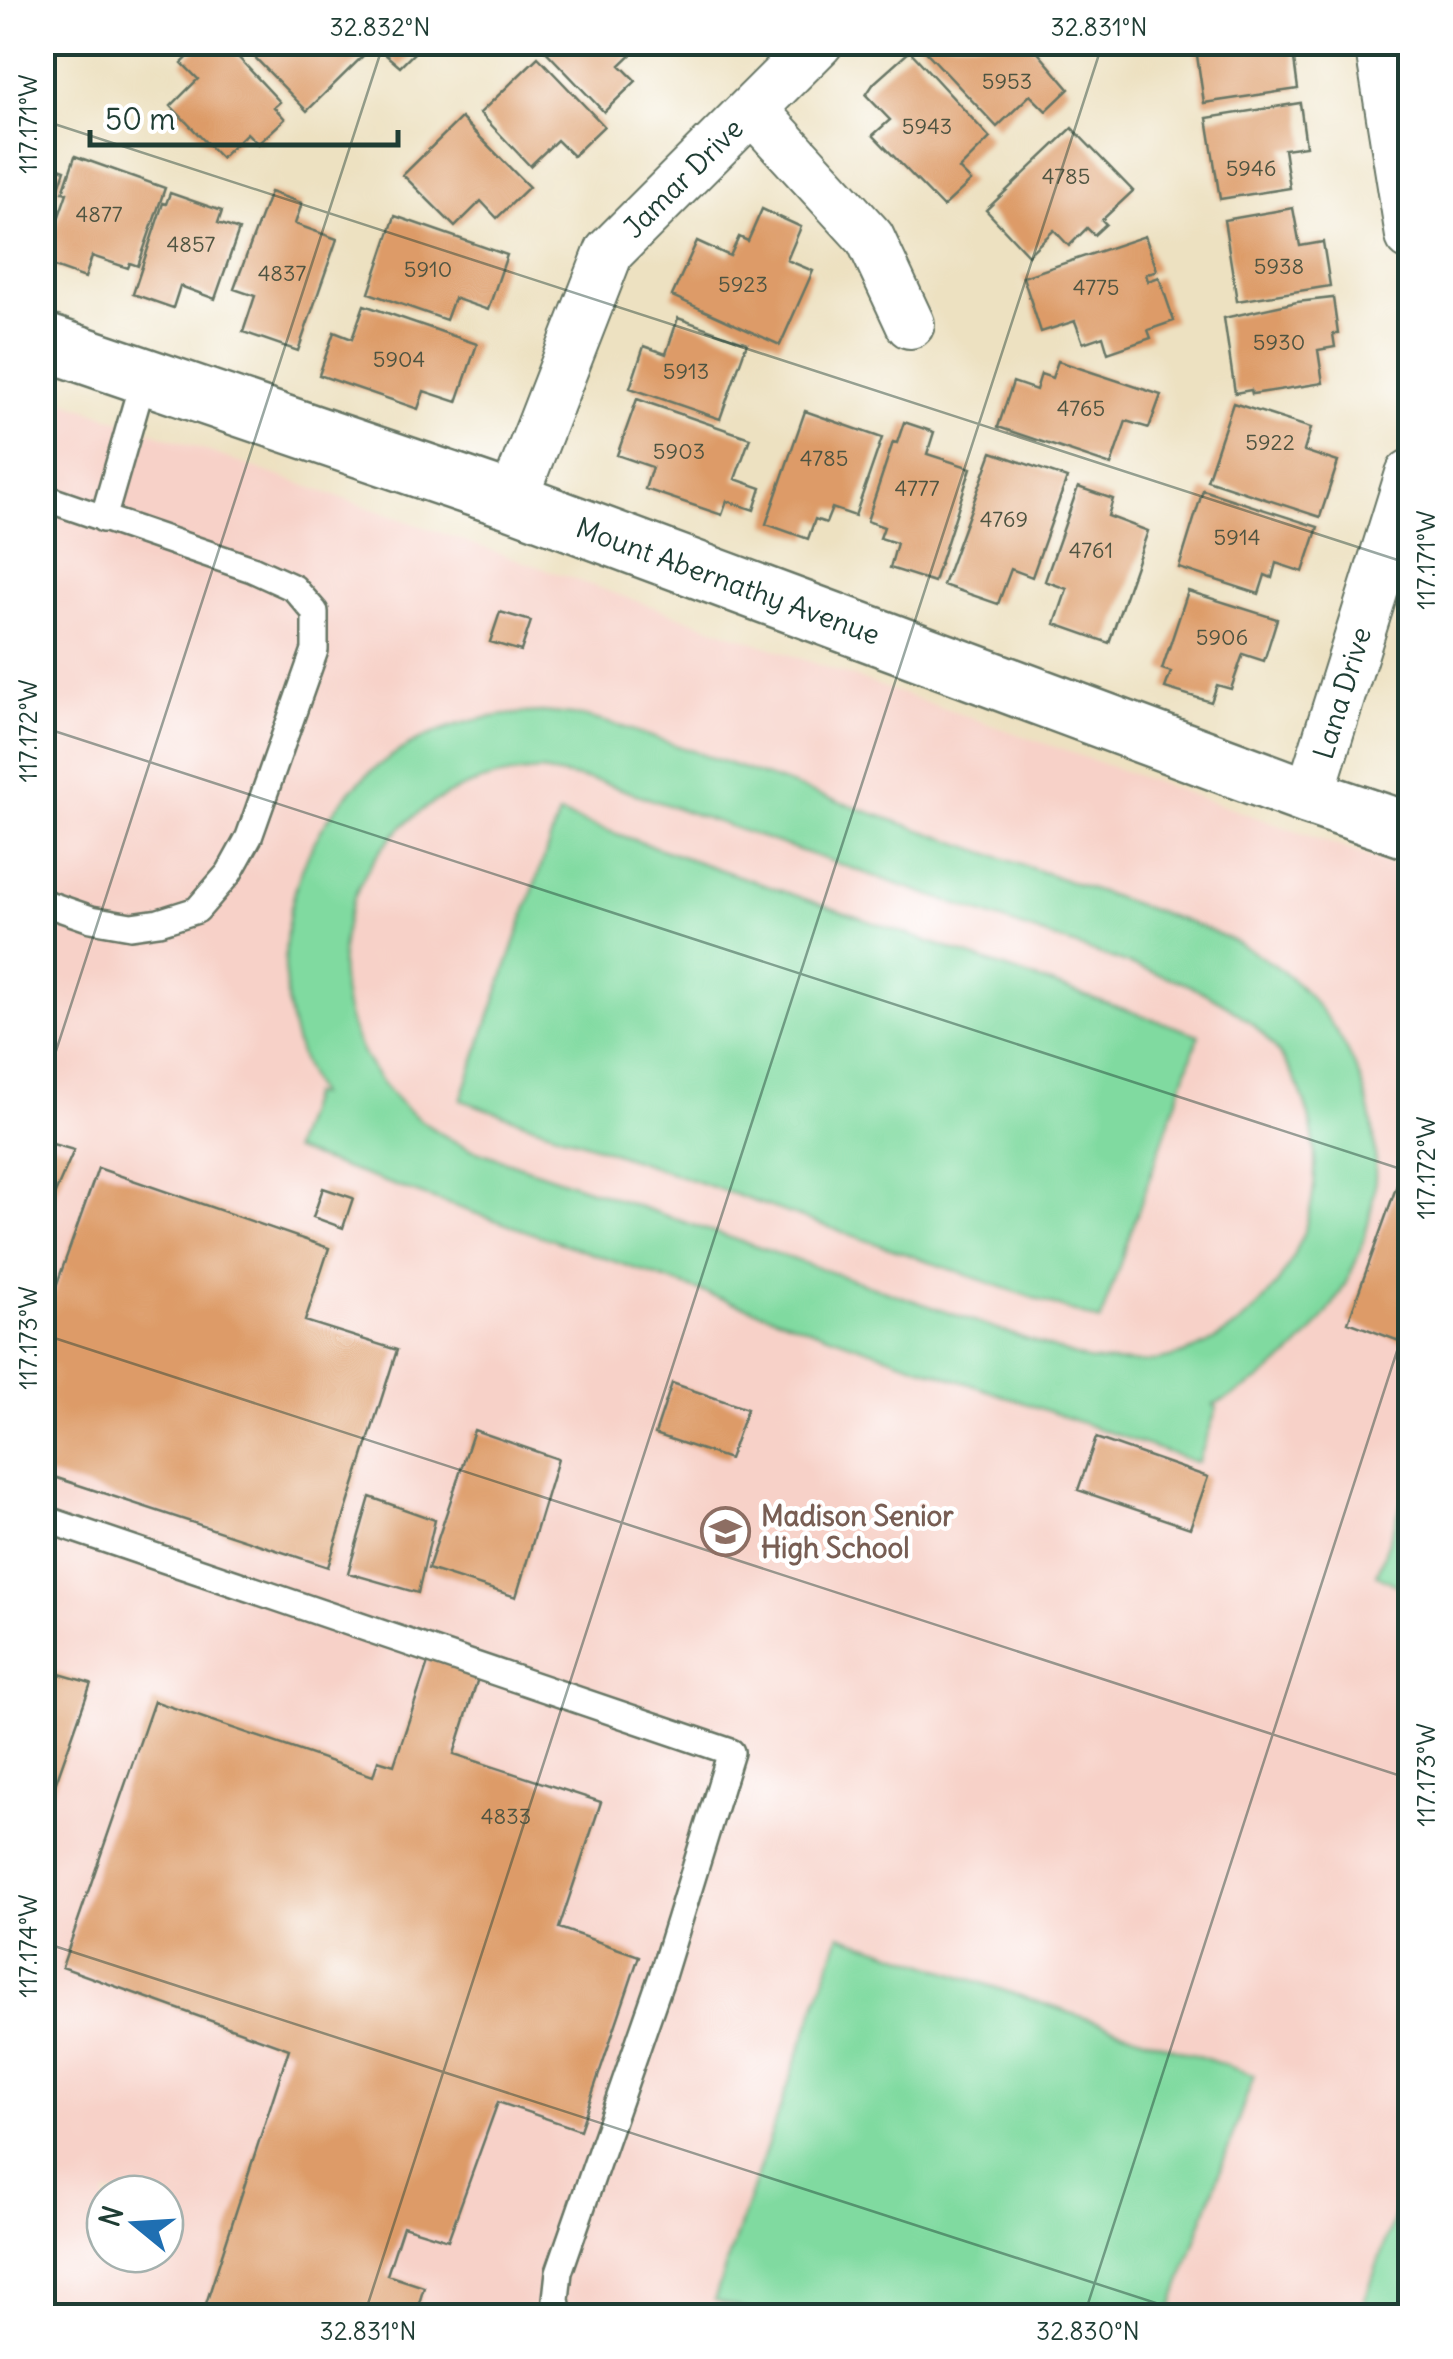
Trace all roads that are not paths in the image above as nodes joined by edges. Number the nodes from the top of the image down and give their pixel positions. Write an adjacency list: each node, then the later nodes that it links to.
1 (819, 42): 3 (street, Jamar Drive)
2 (1379, 42): 4 (street)
3 (752, 109): 5 (street); 10 (street, Jamar Drive)
4 (1410, 236)
5 (910, 324)
6 (42, 340): 7 (street, Mount Abernathy Avenue)
7 (144, 377): 10 (street, Mount Abernathy Avenue); 11 (lane)
8 (1410, 474): 12 (street, Lana Drive)
9 (42, 498): 11 (lane)
10 (512, 501): 12 (street, Mount Abernathy Avenue)
11 (103, 519): 14 (lane)
12 (1309, 797): 13 (street, Mount Abernathy Avenue)
13 (1410, 831)
14 (42, 902)
15 (42, 1518): 16 (lane)
16 (559, 2316)

